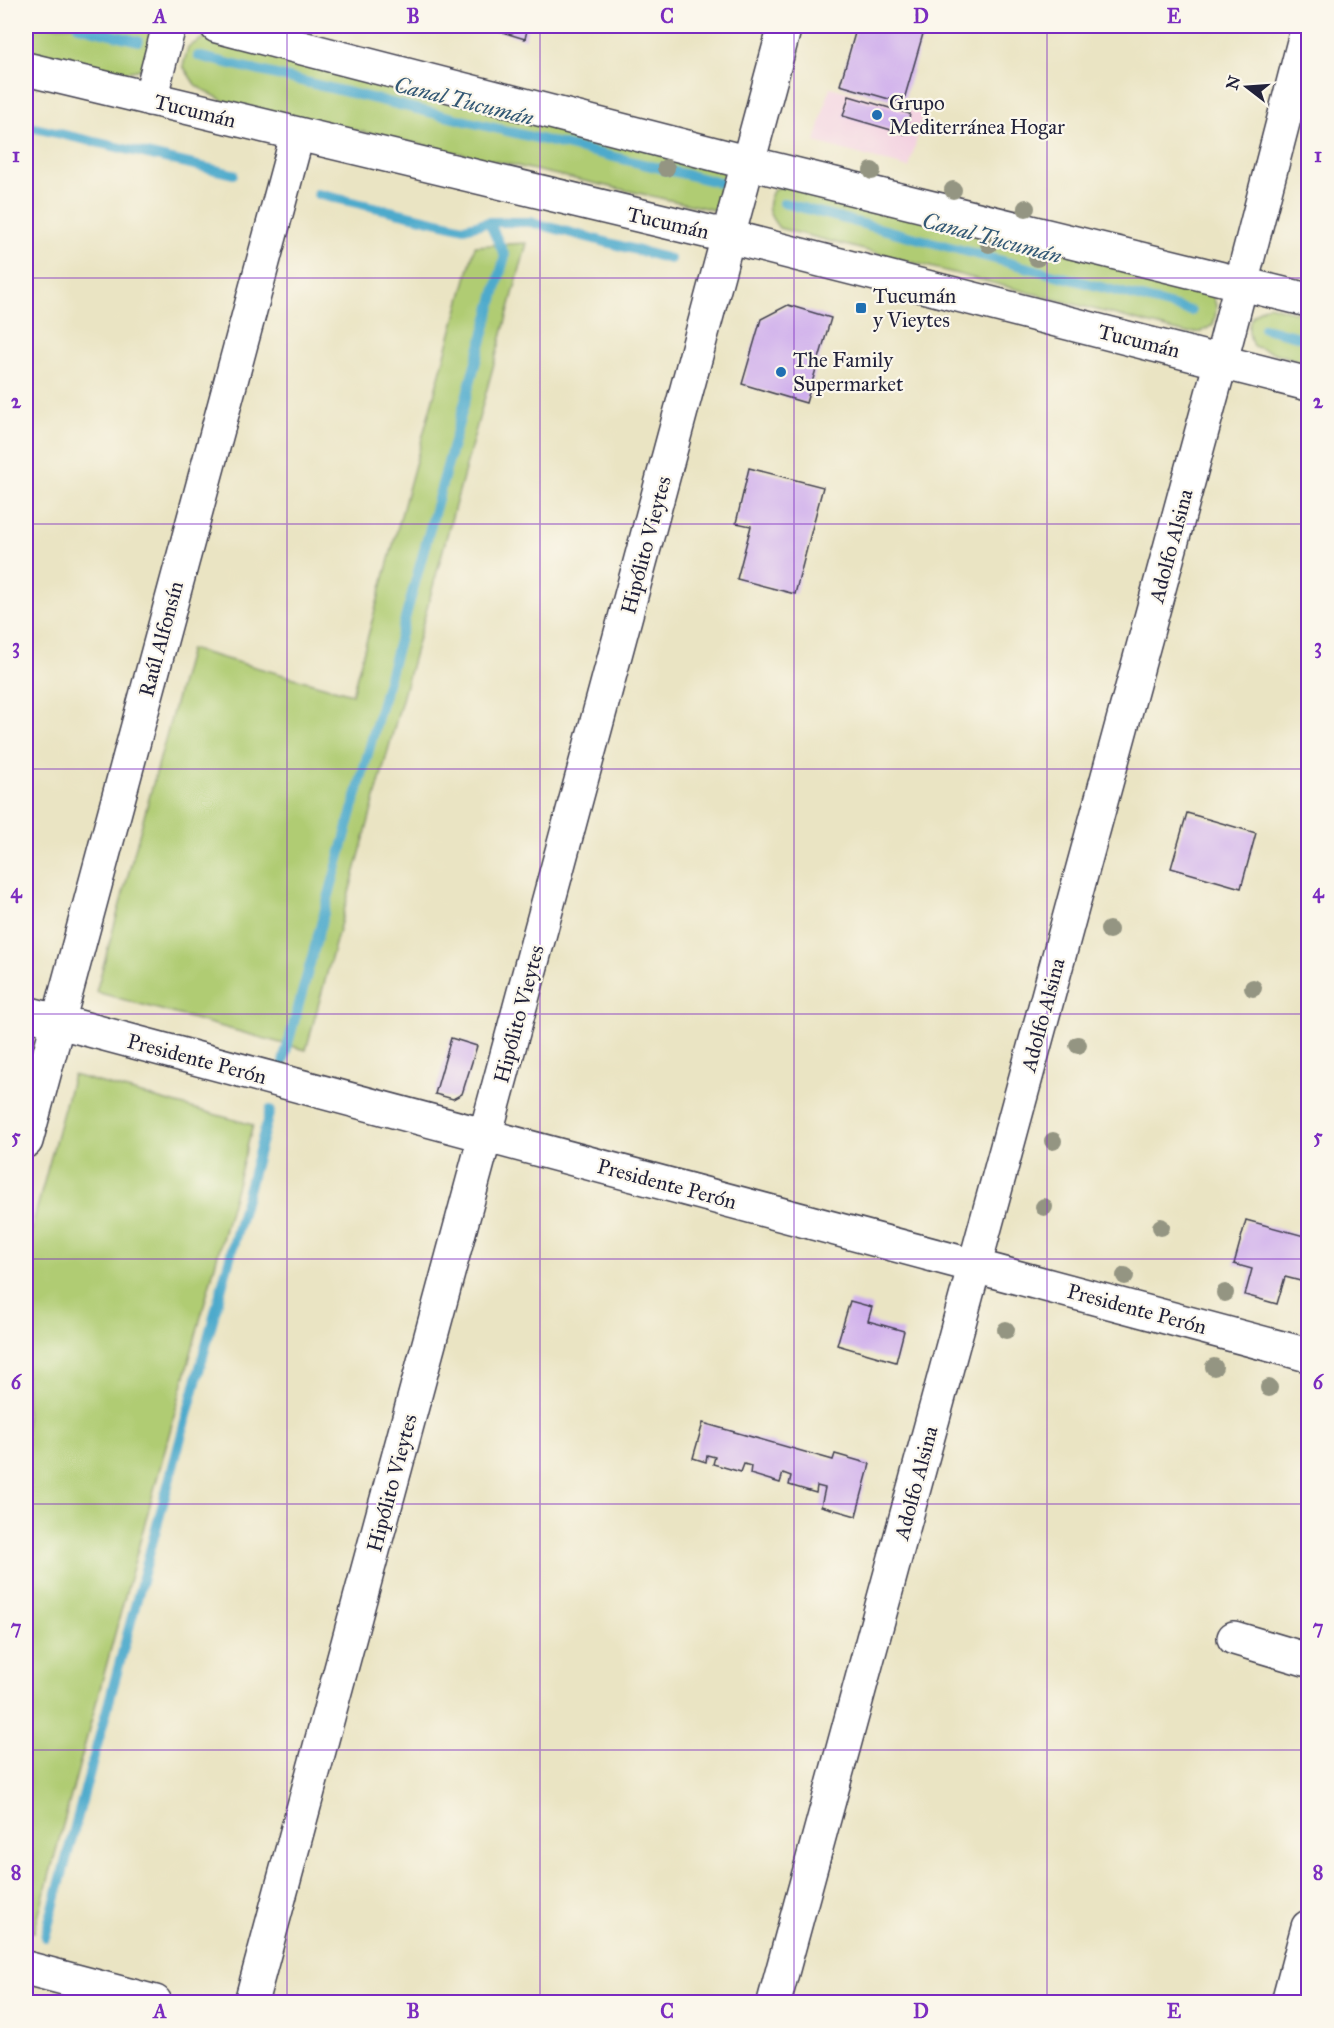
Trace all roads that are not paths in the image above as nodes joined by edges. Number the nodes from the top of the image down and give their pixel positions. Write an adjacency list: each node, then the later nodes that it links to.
1 (169, 26): 6 (street)
2 (217, 26): 8 (street)
3 (786, 26): 8 (street, Hipólito Vieytes)
4 (1308, 26): 10 (street, Adolfo Alsina)
5 (26, 69): 6 (street, Tucumán)
6 (150, 99): 7 (street, Tucumán)
7 (297, 136): 9 (street, Tucumán); 15 (street, Raúl Alfonsín)
8 (749, 163): 9 (street, Hipólito Vieytes); 10 (street)
9 (730, 237): 12 (street, Tucumán); 16 (street, Hipólito Vieytes)
10 (1241, 283): 11 (street); 12 (street, Adolfo Alsina)
11 (1308, 300)
12 (1221, 362): 13 (street, Tucumán); 18 (street, Adolfo Alsina)
13 (1308, 384)
14 (26, 1013): 15 (street, Presidente Perón)
15 (58, 1021): 16 (street, Presidente Perón); 17 (street, Raúl Alfonsín)
16 (486, 1136): 18 (street, Presidente Perón); 25 (street, Hipólito Vieytes)
17 (26, 1141)
18 (975, 1266): 19 (street, Presidente Perón); 26 (street, Adolfo Alsina)
19 (1308, 1355)
20 (1234, 1638): 21 (street)
21 (1308, 1660)
22 (1308, 1927): 27 (street)
23 (26, 1968): 24 (street)
24 (155, 2002)
25 (251, 2002)
26 (774, 2002)
27 (1288, 2002)

